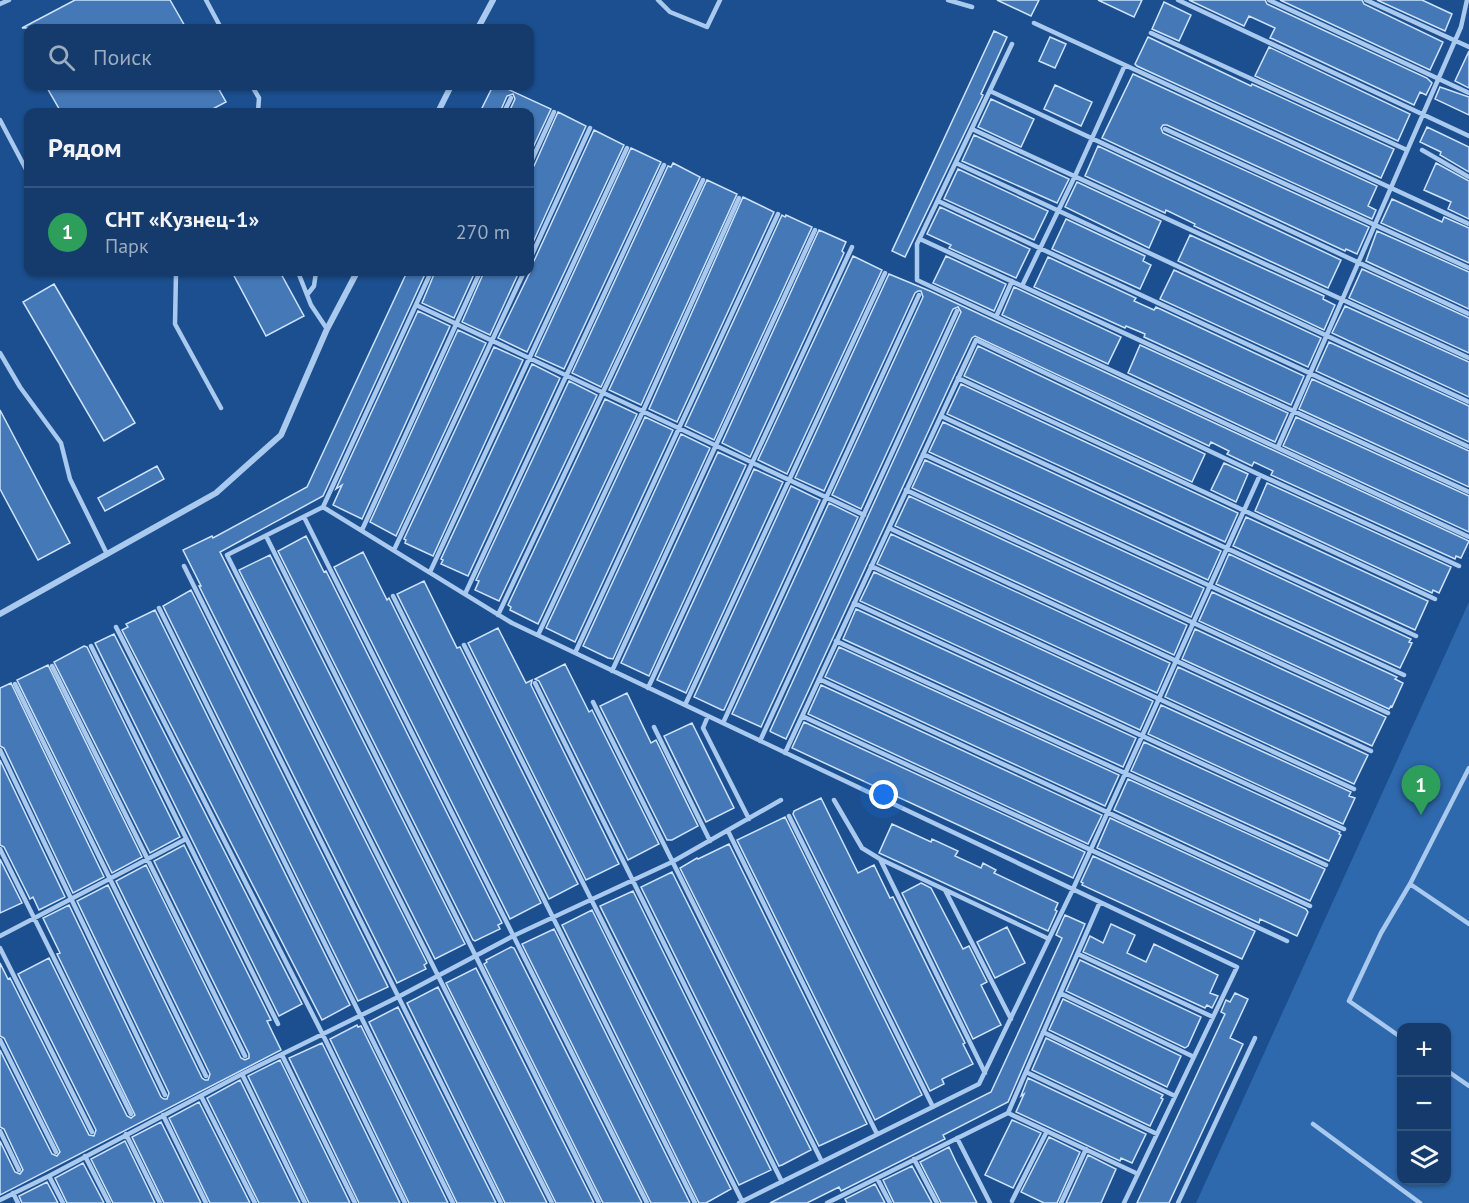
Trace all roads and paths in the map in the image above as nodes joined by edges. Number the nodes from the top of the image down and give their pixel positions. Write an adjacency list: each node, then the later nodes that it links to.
1 (9, 0): 11 (lane)
2 (206, 0): 14 (lane)
3 (493, 0): 15 (street)
4 (658, 0): 5 (lane)
5 (720, 0)
6 (948, 0): 12 (lane)
7 (1178, 0): 31 (lane)
8 (1269, 0): 21 (lane)
9 (1366, 0): 17 (lane)
10 (1467, 0): 17 (lane)
11 (0, 4)
12 (972, 7)
13 (1034, 23): 20 (lane)
14 (219, 24)
15 (480, 24)
16 (1151, 33): 39 (lane)
17 (1455, 41): 19 (lane); 21 (lane)
18 (1012, 44): 24 (lane)
19 (1469, 47)
20 (1125, 65): 37 (lane); 48 (lane)
21 (1438, 79): 25 (lane); 31 (lane)
22 (254, 90): 27 (lane)
23 (449, 90): 28 (street)
24 (990, 91): 34 (lane); 37 (lane)
25 (1469, 93)
26 (511, 98): 29 (lane)
27 (258, 108)
28 (440, 108)
29 (506, 108)
30 (554, 112): 41 (lane)
31 (1423, 115): 36 (lane); 39 (lane)
32 (0, 120): 43 (lane)
33 (590, 128): 59 (lane)
34 (972, 129): 42 (lane); 45 (lane)
35 (1165, 129): 54 (lane)
36 (1469, 136)
37 (1092, 139): 45 (lane); 60 (lane)
38 (627, 148): 85 (lane)
39 (1407, 150): 48 (lane)
40 (1422, 150): 46 (lane)
41 (534, 155)
42 (956, 163): 50 (lane); 51 (lane)
43 (24, 165)
44 (664, 165): 87 (lane)
45 (1075, 176): 51 (lane); 74 (lane)
46 (1469, 177)
47 (702, 180): 89 (lane)
48 (1391, 188): 53 (lane); 54 (lane)
49 (739, 198): 92 (lane)
50 (938, 201): 56 (lane); 58 (lane)
51 (1058, 211): 58 (lane); 81 (lane)
52 (778, 214): 95 (lane)
53 (1469, 224)
54 (1375, 225): 60 (lane); 61 (lane)
55 (815, 230): 96 (lane)
56 (920, 239): 70 (lane); 78 (lane)
57 (852, 247): 100 (lane)
58 (1041, 248): 71 (lane); 86 (lane)
59 (534, 250)
60 (1358, 263): 74 (lane); 77 (lane)
61 (1469, 268)
62 (885, 273): 102 (lane)
63 (176, 276): 91 (lane)
64 (299, 276): 72 (lane)
65 (315, 276): 72 (lane)
66 (355, 276): 80 (street)
67 (429, 276): 75 (lane)
68 (478, 276): 79 (lane)
69 (522, 276): 82 (lane)
70 (1012, 281): 71 (lane); 78 (lane)
71 (1022, 286): 93 (lane)
72 (307, 295): 80 (lane)
73 (919, 295): 105 (lane)
74 (1342, 299): 81 (lane); 84 (lane)
75 (416, 305): 79 (lane); 106 (lane)
76 (957, 311): 108 (lane)
77 (1469, 314)
78 (996, 317): 97 (lane)
79 (456, 324): 82 (lane); 111 (lane)
80 (327, 329): 116 (street)
81 (1326, 336): 86 (lane); 90 (lane)
82 (492, 341): 85 (lane); 115 (lane)
83 (0, 353): 116 (lane)
84 (1469, 357)
85 (530, 359): 87 (lane); 120 (lane)
86 (1310, 373): 93 (lane); 98 (lane)
87 (567, 376): 89 (lane); 122 (lane)
88 (958, 378): 94 (lane); 101 (lane); 107 (lane)
89 (603, 393): 92 (lane); 128 (lane)
90 (1469, 402)
91 (220, 408)
92 (643, 411): 95 (lane); 131 (lane)
93 (1293, 411): 97 (lane); 104 (lane)
94 (941, 416): 99 (lane); 114 (lane)
95 (678, 428): 96 (lane); 136 (lane)
96 (716, 446): 100 (lane); 139 (lane)
97 (1278, 447): 113 (lane)
98 (1469, 447)
99 (923, 454): 103 (lane); 121 (lane)
100 (752, 462): 102 (lane); 144 (lane)
101 (1260, 475): 107 (lane); 119 (lane)
102 (790, 480): 105 (lane); 147 (lane)
103 (906, 490): 110 (lane); 129 (lane)
104 (1469, 492)
105 (826, 497): 108 (lane); 151 (lane)
106 (323, 507): 109 (lane); 111 (lane)
107 (1244, 509): 114 (lane); 124 (lane)
108 (864, 515): 154 (lane)
109 (304, 517): 112 (lane); 189 (lane)
110 (889, 528): 118 (lane); 137 (lane)
111 (362, 530): 115 (lane)
112 (266, 536): 194 (lane); 195 (lane)
113 (1469, 537)
114 (1227, 548): 121 (lane); 132 (lane)
115 (394, 550): 120 (lane)
116 (107, 554): 127 (street)
117 (184, 566): 197 (lane)
118 (871, 566): 125 (lane); 145 (lane)
119 (1459, 566)
120 (430, 572): 122 (lane)
121 (1210, 586): 129 (lane); 140 (lane)
122 (465, 594): 128 (lane)
123 (393, 596): 185 (lane)
124 (1436, 599)
125 (854, 603): 133 (lane); 153 (lane)
126 (159, 608): 198 (lane)
127 (0, 614)
128 (498, 615): 131 (lane)
129 (1193, 622): 137 (lane); 148 (lane)
130 (117, 627): 203 (lane)
131 (538, 635): 136 (lane)
132 (1416, 636)
133 (836, 641): 141 (lane); 159 (lane)
134 (464, 645): 181 (lane)
135 (91, 646): 168 (lane)
136 (575, 653): 139 (lane)
137 (1176, 660): 145 (lane); 156 (lane)
138 (52, 666): 172 (lane)
139 (612, 671): 144 (lane)
140 (1404, 675)
141 (819, 679): 150 (lane); 163 (lane)
142 (535, 683): 177 (lane)
143 (15, 684): 176 (lane)
144 (648, 688): 147 (lane)
145 (1158, 700): 153 (lane); 160 (lane)
146 (593, 702): 174 (lane)
147 (685, 705): 149 (lane)
148 (1388, 713)
149 (708, 716): 151 (lane); 165 (lane)
150 (802, 716): 157 (lane); 171 (lane)
151 (723, 723): 154 (lane)
152 (654, 727): 169 (lane)
153 (1142, 736): 159 (lane); 166 (lane)
154 (760, 741): 157 (lane)
155 (0, 750): 182 (lane)
156 (1371, 751)
157 (785, 753): 179 (lane)
158 (1469, 768): 178 (lane)
159 (1125, 774): 163 (lane); 175 (lane)
160 (1354, 789)
161 (781, 800): 165 (lane)
162 (834, 800): 173 (lane)
163 (1108, 812): 171 (lane); 184 (lane)
164 (789, 816): 219 (lane)
165 (749, 819): 167 (lane)
166 (1344, 829)
167 (728, 831): 169 (lane); 228 (lane)
168 (186, 839): 172 (lane); 201 (lane)
169 (710, 841): 174 (lane)
170 (0, 849): 186 (lane)
171 (1091, 850): 179 (lane); 191 (lane)
172 (146, 860): 176 (lane); 208 (lane)
173 (880, 860): 180 (lane); 211 (lane)
174 (672, 862): 177 (lane); 235 (lane)
175 (1326, 865)
176 (110, 879): 182 (lane); 214 (lane)
177 (632, 880): 181 (lane); 240 (lane)
178 (1410, 884): 187 (lane); 204 (lane)
179 (1073, 889): 183 (lane); 190 (lane)
180 (945, 890): 190 (lane); 200 (lane)
181 (591, 898): 185 (lane); 245 (lane)
182 (70, 900): 186 (lane); 216 (lane)
183 (1100, 902): 193 (lane); 199 (lane)
184 (1310, 906)
185 (552, 918): 189 (lane); 260 (lane)
186 (34, 919): 188 (lane); 221 (lane)
187 (1469, 924)
188 (0, 936)
189 (513, 936): 194 (lane); 259 (lane)
190 (1049, 939): 200 (lane)
191 (1287, 941)
192 (0, 948): 226 (lane)
193 (1078, 954): 196 (lane); 199 (lane)
194 (475, 956): 195 (lane); 258 (lane)
195 (438, 976): 197 (lane); 257 (lane)
196 (1060, 993): 202 (lane); 209 (lane)
197 (398, 998): 198 (lane); 256 (lane)
198 (361, 1016): 203 (lane); 255 (lane)
199 (1213, 1017): 209 (lane)
200 (1011, 1019): 211 (lane)
201 (278, 1024)
202 (1043, 1032): 210 (lane); 218 (lane)
203 (323, 1035): 207 (lane); 254 (lane)
204 (1397, 1035)
205 (1255, 1038): 267 (lane)
206 (0, 1040): 232 (lane)
207 (282, 1055): 213 (lane); 253 (lane)
208 (245, 1056)
209 (1194, 1057): 218 (lane)
210 (1026, 1072): 220 (lane); 229 (lane)
211 (985, 1073): 219 (lane)
212 (1451, 1073): 215 (lane)
213 (242, 1074): 217 (lane); 252 (lane)
214 (206, 1076)
215 (1469, 1086)
216 (165, 1095)
217 (201, 1095): 222 (lane); 251 (lane)
218 (1175, 1096): 229 (lane)
219 (933, 1107): 228 (lane)
220 (1008, 1113): 225 (lane); 230 (lane)
221 (131, 1114)
222 (163, 1115): 227 (lane); 250 (lane)
223 (1313, 1124): 268 (lane)
224 (0, 1131): 236 (lane)
225 (1047, 1131): 231 (lane); 244 (lane)
226 (92, 1132)
227 (126, 1134): 233 (lane); 249 (lane)
228 (877, 1134): 235 (lane)
229 (1157, 1134): 237 (lane)
230 (957, 1138): 234 (lane); 264 (lane)
231 (1086, 1149): 237 (lane); 265 (lane)
232 (56, 1152)
233 (85, 1156): 238 (lane); 248 (lane)
234 (914, 1159): 239 (lane); 263 (lane)
235 (822, 1162): 240 (lane)
236 (19, 1170)
237 (1138, 1174): 266 (lane)
238 (49, 1176): 241 (lane); 247 (lane)
239 (877, 1178): 243 (lane); 262 (lane)
240 (782, 1182): 245 (lane)
241 (13, 1193): 242 (lane); 246 (lane)
242 (0, 1200)
243 (838, 1200): 261 (lane)
244 (1012, 1201)
245 (740, 1202)
246 (18, 1203)
247 (63, 1203)
248 (109, 1203)
249 (160, 1203)
250 (206, 1203)
251 (255, 1203)
252 (305, 1203)
253 (355, 1203)
254 (405, 1203)
255 (453, 1203)
256 (501, 1203)
257 (552, 1203)
258 (599, 1203)
259 (647, 1203)
260 (695, 1203)
261 (826, 1203)
262 (890, 1203)
263 (937, 1203)
264 (990, 1203)
265 (1061, 1203)
266 (1124, 1203)
267 (1178, 1203)
268 (1420, 1203)

